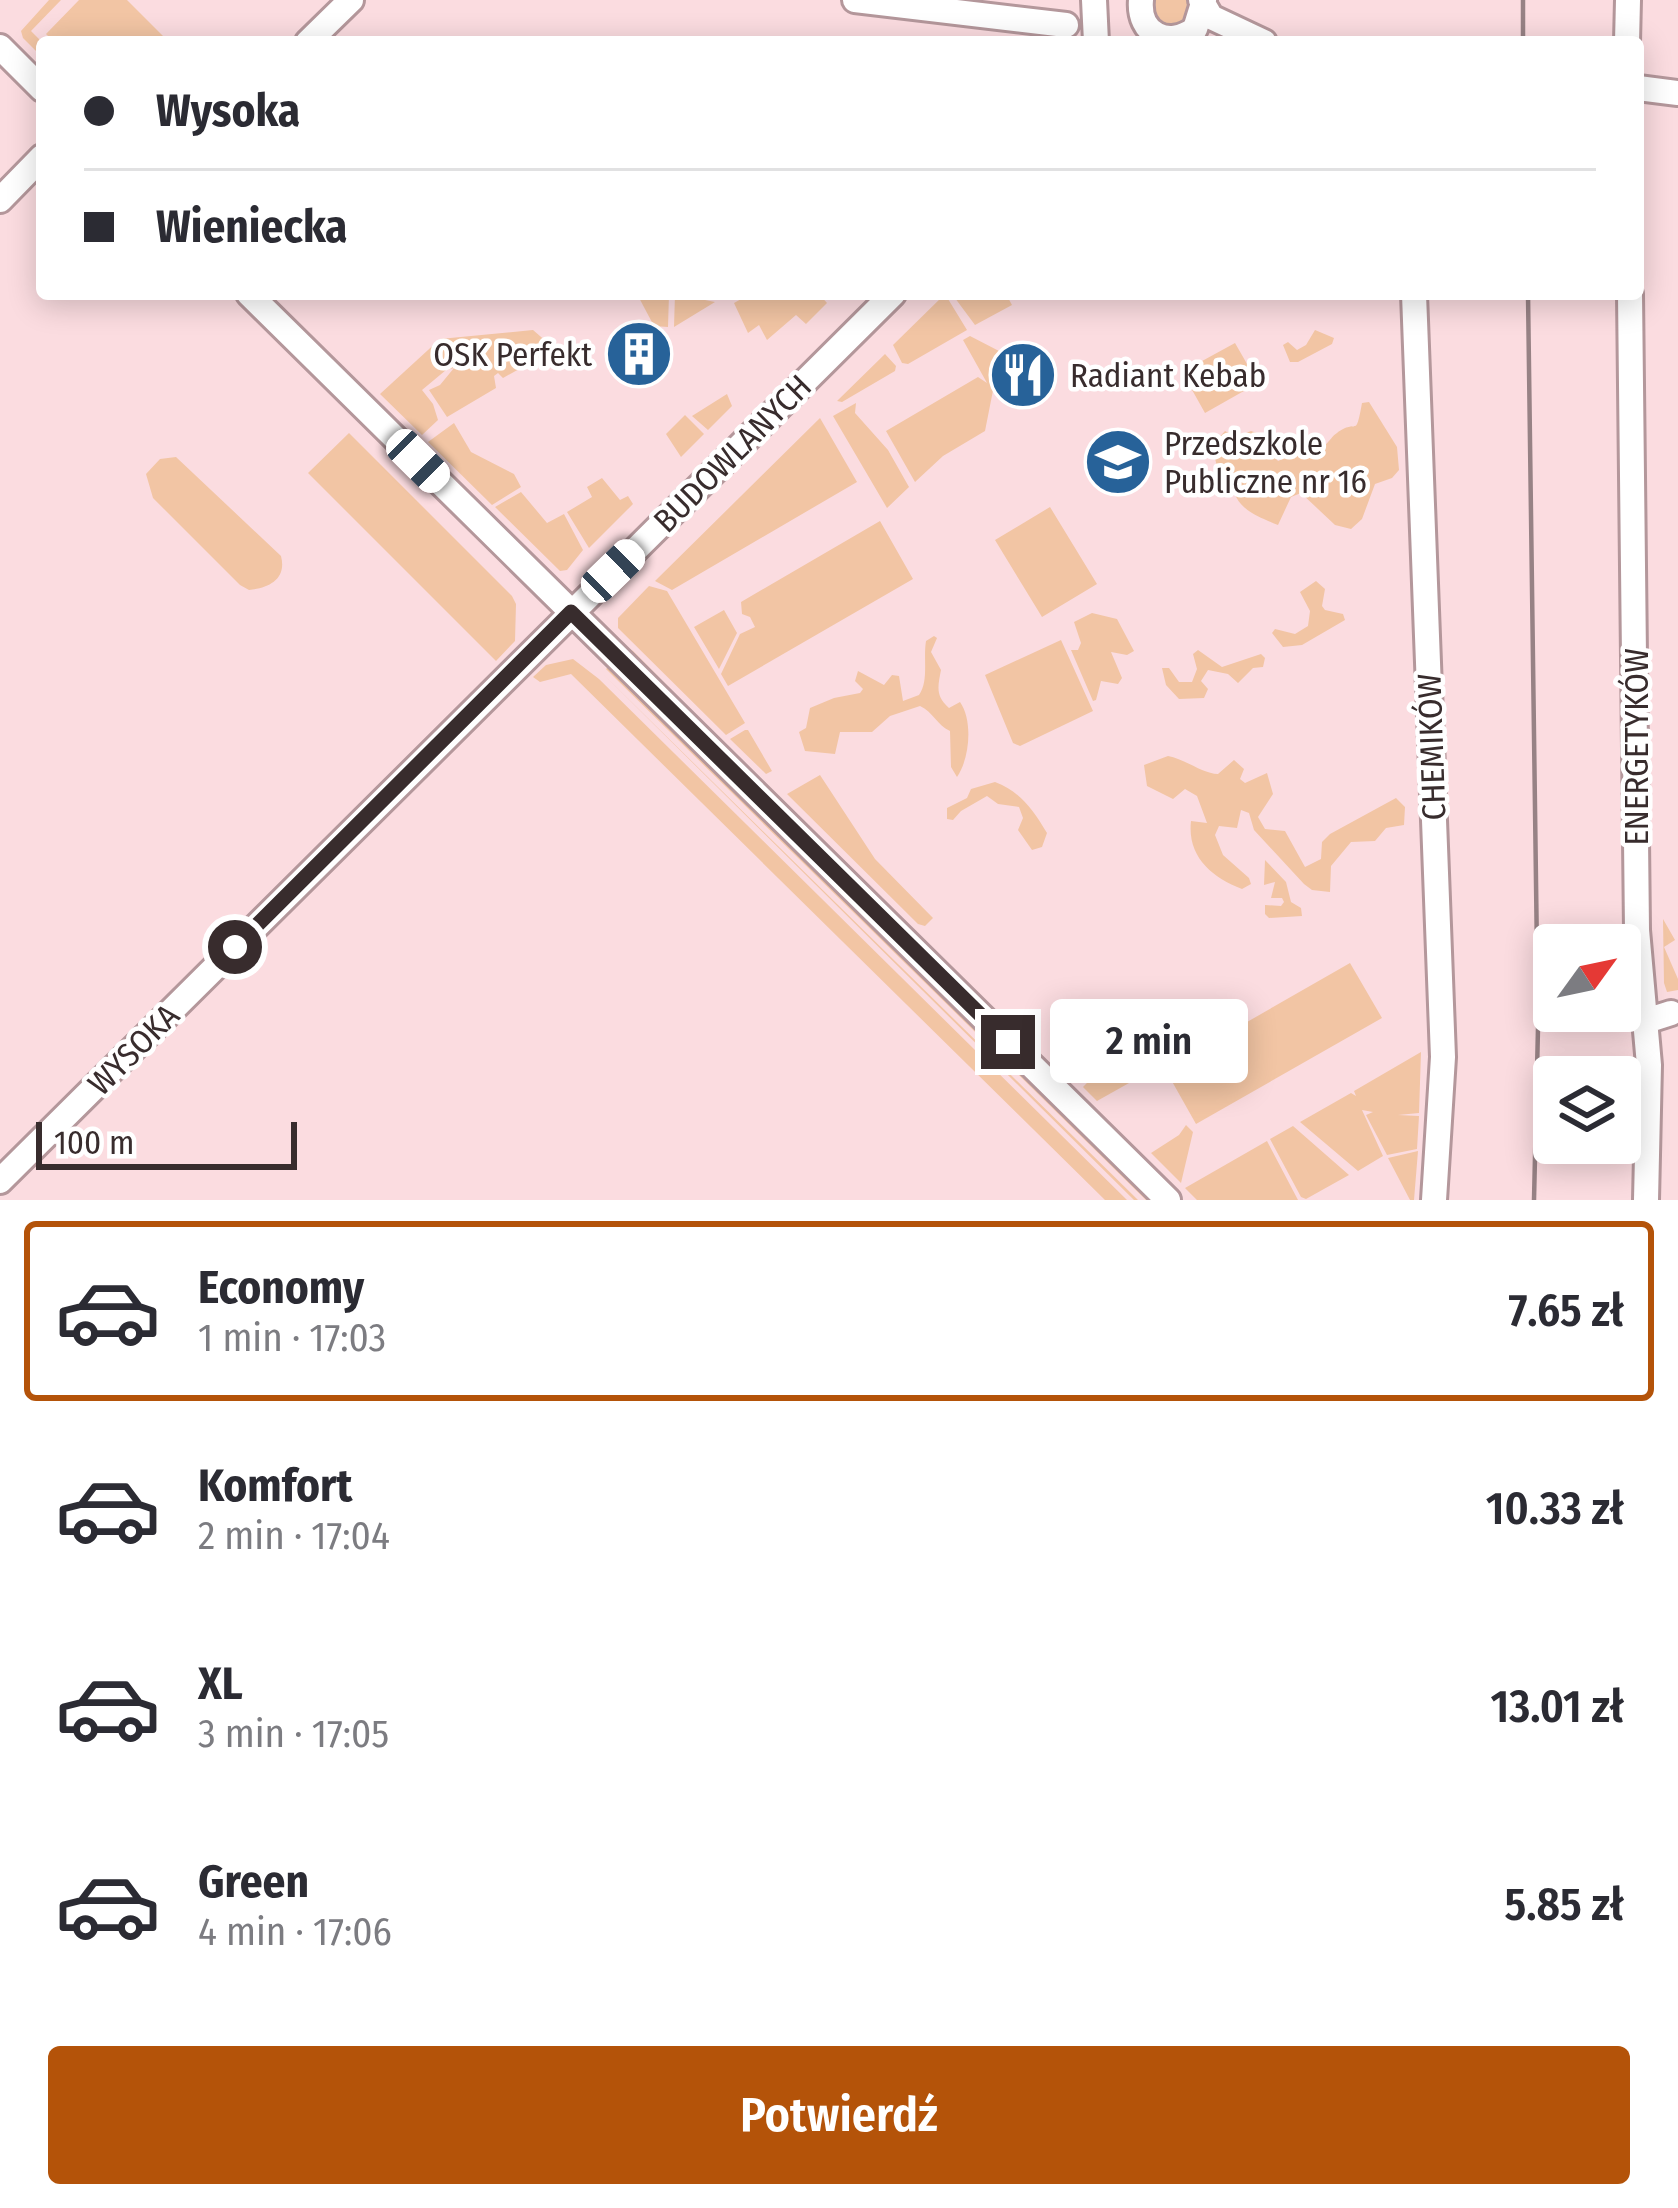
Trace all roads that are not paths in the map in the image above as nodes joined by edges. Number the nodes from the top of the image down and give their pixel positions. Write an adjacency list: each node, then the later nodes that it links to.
1 (351, 0): 8 (street)
2 (855, 0): 7 (street)
3 (1094, 0): 9 (street)
4 (1628, 0): 13 (street)
5 (1203, 2): 11 (street); 12 (street)
6 (1139, 7): 10 (street)
7 (1066, 25)
8 (314, 36)
9 (1096, 36)
10 (1166, 36)
11 (1174, 36)
12 (1251, 36)
13 (1628, 36)
14 (0, 47): 15 (street)
15 (36, 82)
16 (1644, 89): 17 (street)
17 (1678, 92)
18 (36, 163): 19 (street)
19 (0, 200)
20 (256, 300): 24 (street)
21 (887, 300): 24 (street, BUDOWLANYCH)
22 (1414, 300): 29 (street, CHEMIKÓW)
23 (1630, 300): 26 (street, ENERGETYKÓW)
24 (571, 612): 27 (street, WYSOKA); 28 (street)
25 (1671, 1013): 26 (street)
26 (1646, 1021): 30 (street, ENERGETYKÓW)
27 (0, 1181)
28 (1168, 1200)
29 (1435, 1200)
30 (1646, 1200)

